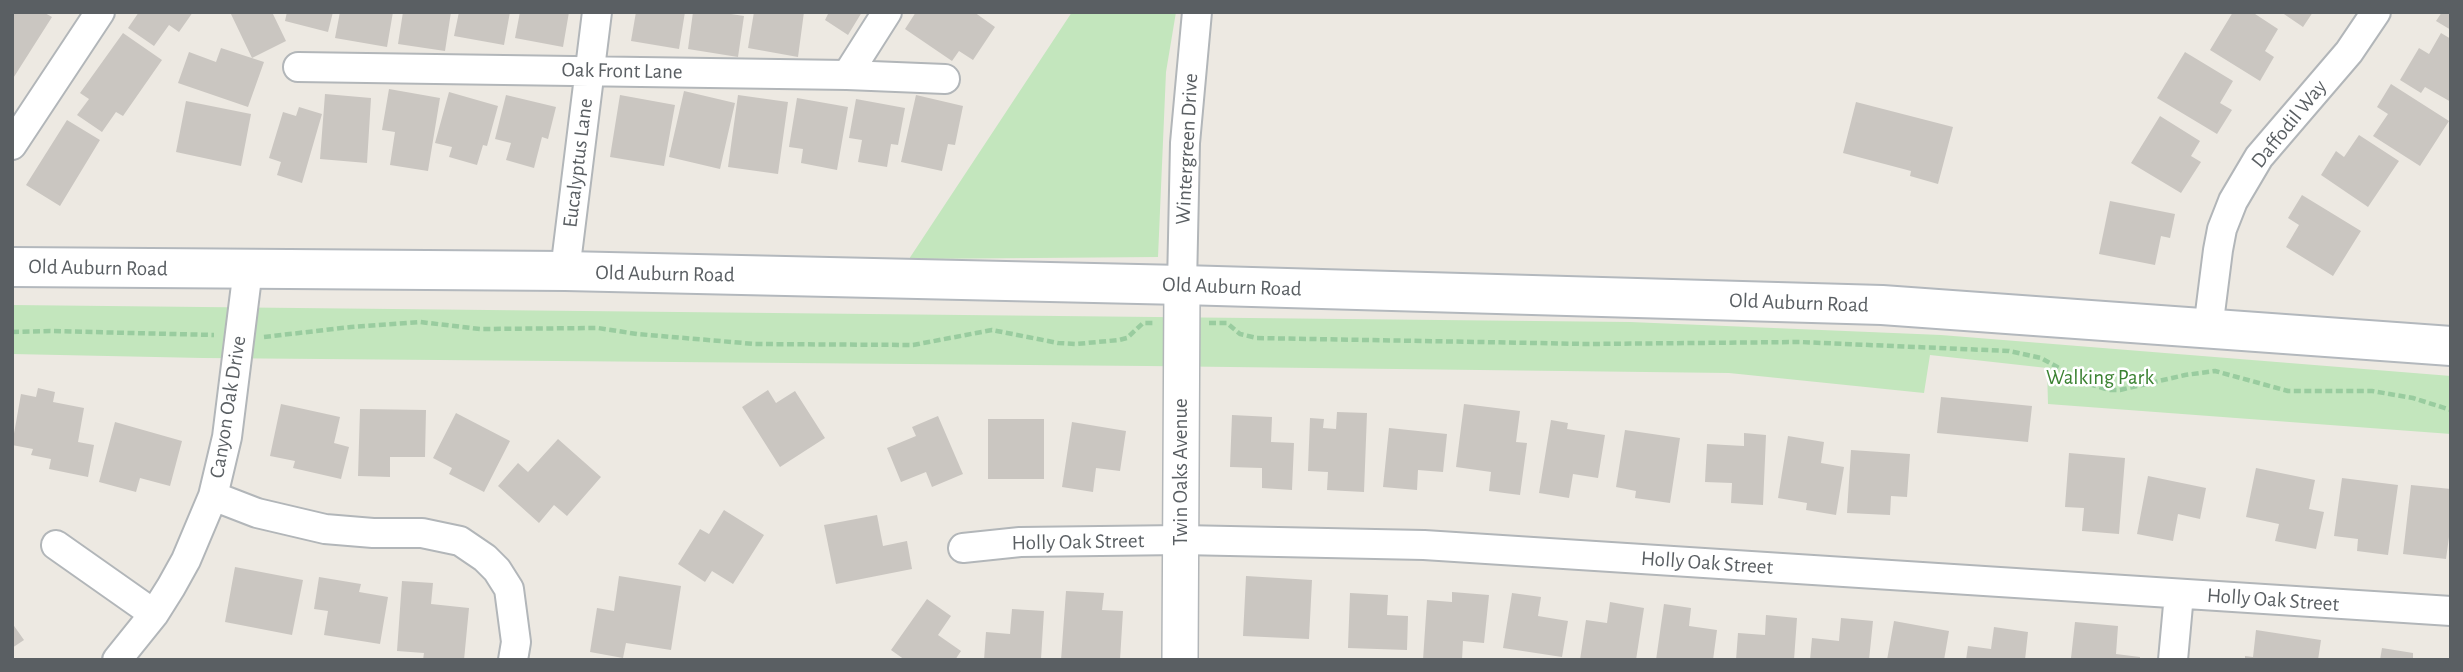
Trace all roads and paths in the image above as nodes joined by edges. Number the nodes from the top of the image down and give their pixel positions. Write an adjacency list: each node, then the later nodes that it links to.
1 (597, 12): 7 (street, Eucalyptus Lane)
2 (887, 12): 8 (street)
3 (1197, 12): 14 (street, Wintergreen Drive)
4 (2376, 12): 16 (street, Daffodil Way)
5 (94, 15): 10 (street)
6 (299, 67): 7 (street, Oak Front Lane)
7 (589, 70): 8 (street, Oak Front Lane); 13 (street, Eucalyptus Lane)
8 (847, 75): 9 (street, Oak Front Lane)
9 (945, 79)
10 (12, 145)
11 (12, 267): 12 (main road, Old Auburn Road)
12 (248, 270): 13 (main road, Old Auburn Road); 18 (street, Canyon Oak Drive)
13 (565, 271): 14 (main road, Old Auburn Road)
14 (1182, 285): 15 (street, Twin Oaks Avenue); 16 (main road, Old Auburn Road)
15 (1182, 323): 18 (path); 20 (path); 22 (street, Twin Oaks Avenue)
16 (2208, 329): 19 (main road, Old Auburn Road)
17 (12, 332): 18 (path)
18 (240, 336): 21 (street, Canyon Oak Drive)
19 (2451, 346)
20 (2451, 410)
21 (213, 496): 27 (street, Canyon Oak Drive); 29 (street)
22 (1181, 540): 24 (street, Holly Oak Street); 25 (street, Holly Oak Street); 30 (street, Twin Oaks Avenue)
23 (57, 545): 27 (street)
24 (963, 548)
25 (2179, 594): 26 (street, Holly Oak Street); 31 (street)
26 (2451, 611)
27 (154, 614): 28 (street, Canyon Oak Drive)
28 (117, 660)
29 (513, 660)
30 (1180, 660)
31 (2173, 660)

